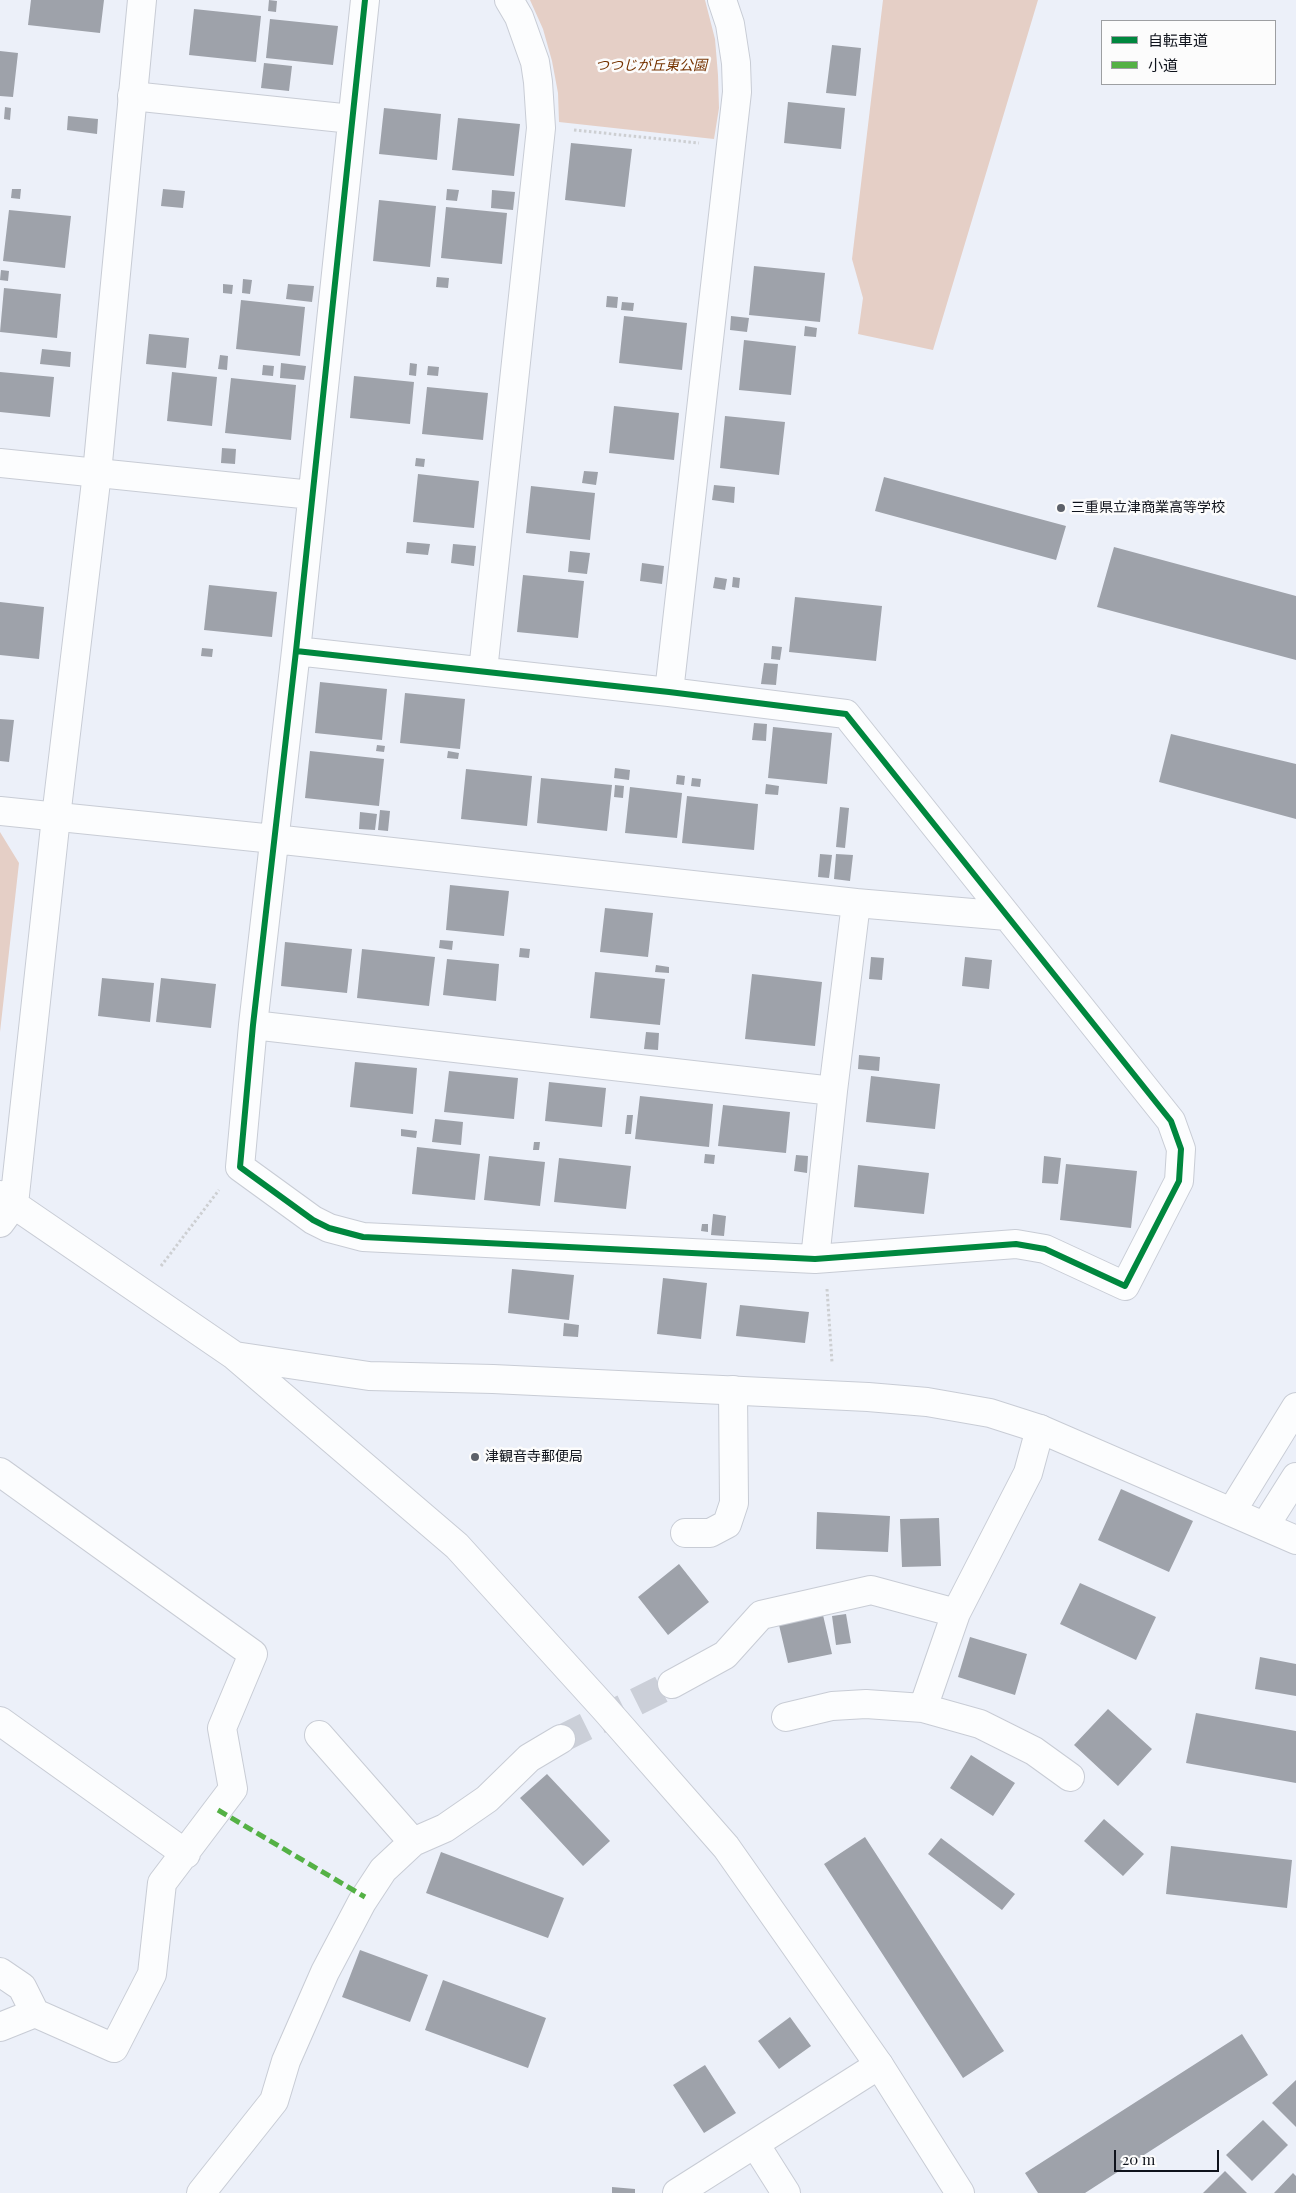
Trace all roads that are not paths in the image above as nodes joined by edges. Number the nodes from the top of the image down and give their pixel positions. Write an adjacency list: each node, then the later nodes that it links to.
1 (142, 0): 5 (street)
2 (365, 0): 6 (street)
3 (509, 0): 11 (street)
4 (722, 0): 12 (street)
5 (132, 96): 6 (street); 8 (street)
6 (352, 119): 9 (street)
7 (0, 463): 8 (street)
8 (97, 473): 9 (street); 14 (street)
9 (312, 495): 10 (street)
10 (296, 650): 11 (street); 15 (street)
11 (483, 671): 12 (street)
12 (669, 692): 17 (street)
13 (0, 811): 14 (street)
14 (56, 817): 15 (street); 20 (street)
15 (274, 838): 16 (street); 18 (street)
16 (856, 903): 17 (street); 19 (street)
17 (1007, 916): 21 (street)
18 (253, 1025): 19 (street); 21 (street)
19 (833, 1091): 21 (street)
20 (5, 1207): 22 (street)
21 (820, 1259)
22 (236, 1356): 23 (street); 45 (street)
23 (733, 1390): 25 (street); 30 (street)
24 (1296, 1407): 28 (street)
25 (1040, 1429): 28 (street); 32 (street)
26 (0, 1472): 41 (street)
27 (1296, 1477): 29 (street)
28 (1232, 1511): 29 (street)
29 (1265, 1526): 31 (street)
30 (685, 1533)
31 (1296, 1540)
32 (956, 1613): 33 (street); 34 (street)
33 (672, 1684)
34 (922, 1708): 35 (street); 39 (street)
35 (786, 1717)
36 (0, 1721): 41 (street)
37 (319, 1735): 40 (street)
38 (561, 1739): 40 (street)
39 (1070, 1777)
40 (412, 1842): 47 (street)
41 (186, 1854): 43 (street)
42 (0, 1972): 43 (street)
43 (35, 2013): 44 (street)
44 (0, 2027)
45 (879, 2065): 46 (street); 50 (street)
46 (755, 2144): 48 (street); 49 (street)
47 (200, 2193)
48 (677, 2193)
49 (786, 2193)
50 (960, 2193)

